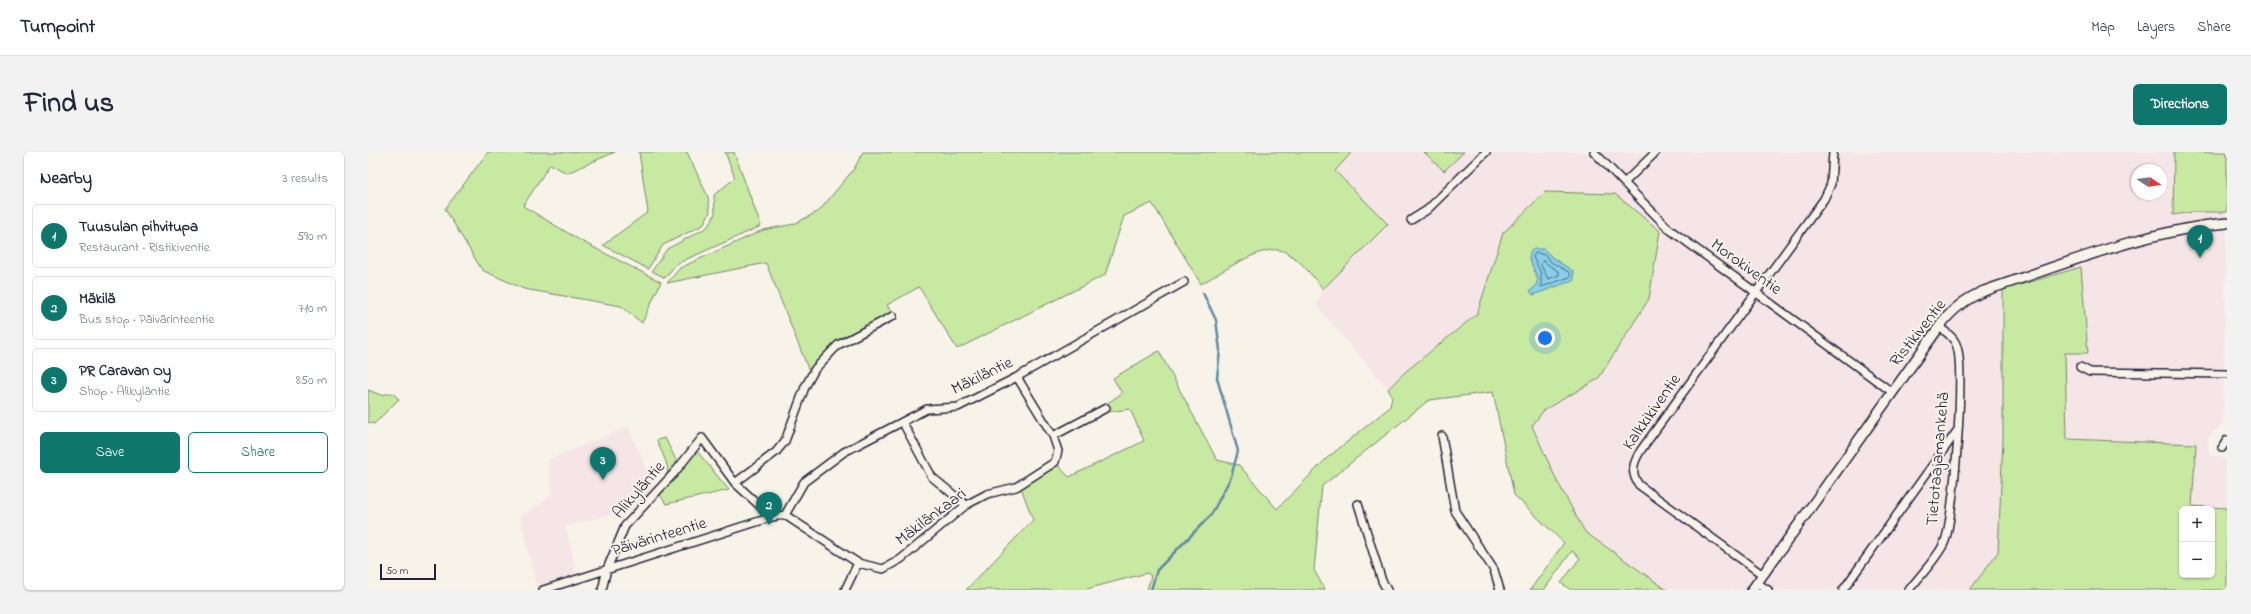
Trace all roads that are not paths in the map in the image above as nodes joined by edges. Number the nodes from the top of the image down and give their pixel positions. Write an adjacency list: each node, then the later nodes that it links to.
1 (1486, 152): 6 (street)
2 (1594, 152): 5 (street, Morokiventie)
3 (1656, 152): 5 (street)
4 (1833, 152): 9 (street, Kalkkikiventie)
5 (1624, 184): 9 (street, Morokiventie)
6 (1411, 220)
7 (2227, 223): 11 (street, Ristikiventie)
8 (1184, 282): 14 (street, Mäkiläntie)
9 (1756, 292): 15 (street, Morokiventie); 30 (street, Kalkkikiventie)
10 (893, 316): 23 (street)
11 (1939, 327): 15 (street, Ristikiventie); 18 (street, Tietotaajamankehä)
12 (2080, 367): 13 (street)
13 (2227, 374)
14 (1017, 378): 17 (street, Mäkiläntie); 19 (street, Mäkilänkaari)
15 (1892, 392): 30 (street, Ristikiventie)
16 (1106, 408): 19 (street)
17 (903, 423): 25 (street); 26 (street, Mäkiläntie)
18 (1958, 431): 38 (street); 39 (street, Tietotaajamankehä)
19 (1053, 436): 25 (street, Mäkilänkaari)
20 (1442, 436): 36 (street)
21 (2227, 440): 22 (street)
22 (2222, 448)
23 (735, 483): 27 (street); 29 (street, Alikyläntie)
24 (1358, 504): 35 (street)
25 (966, 506): 28 (street, Mäkilänkaari)
26 (785, 515): 27 (street, Päivärinteentie); 28 (street, Mäkilänkaari)
27 (772, 517): 29 (street, Päivärinteentie)
28 (858, 563): 34 (street)
29 (608, 568): 32 (street, Päivärinteentie); 33 (street, Alikyläntie)
30 (1763, 575): 31 (street, Ristikiventie)
31 (1755, 587): 37 (street)
32 (543, 590)
33 (602, 590)
34 (845, 590)
35 (1387, 590)
36 (1500, 590)
37 (1768, 590)
38 (1842, 590)
39 (1909, 590)

